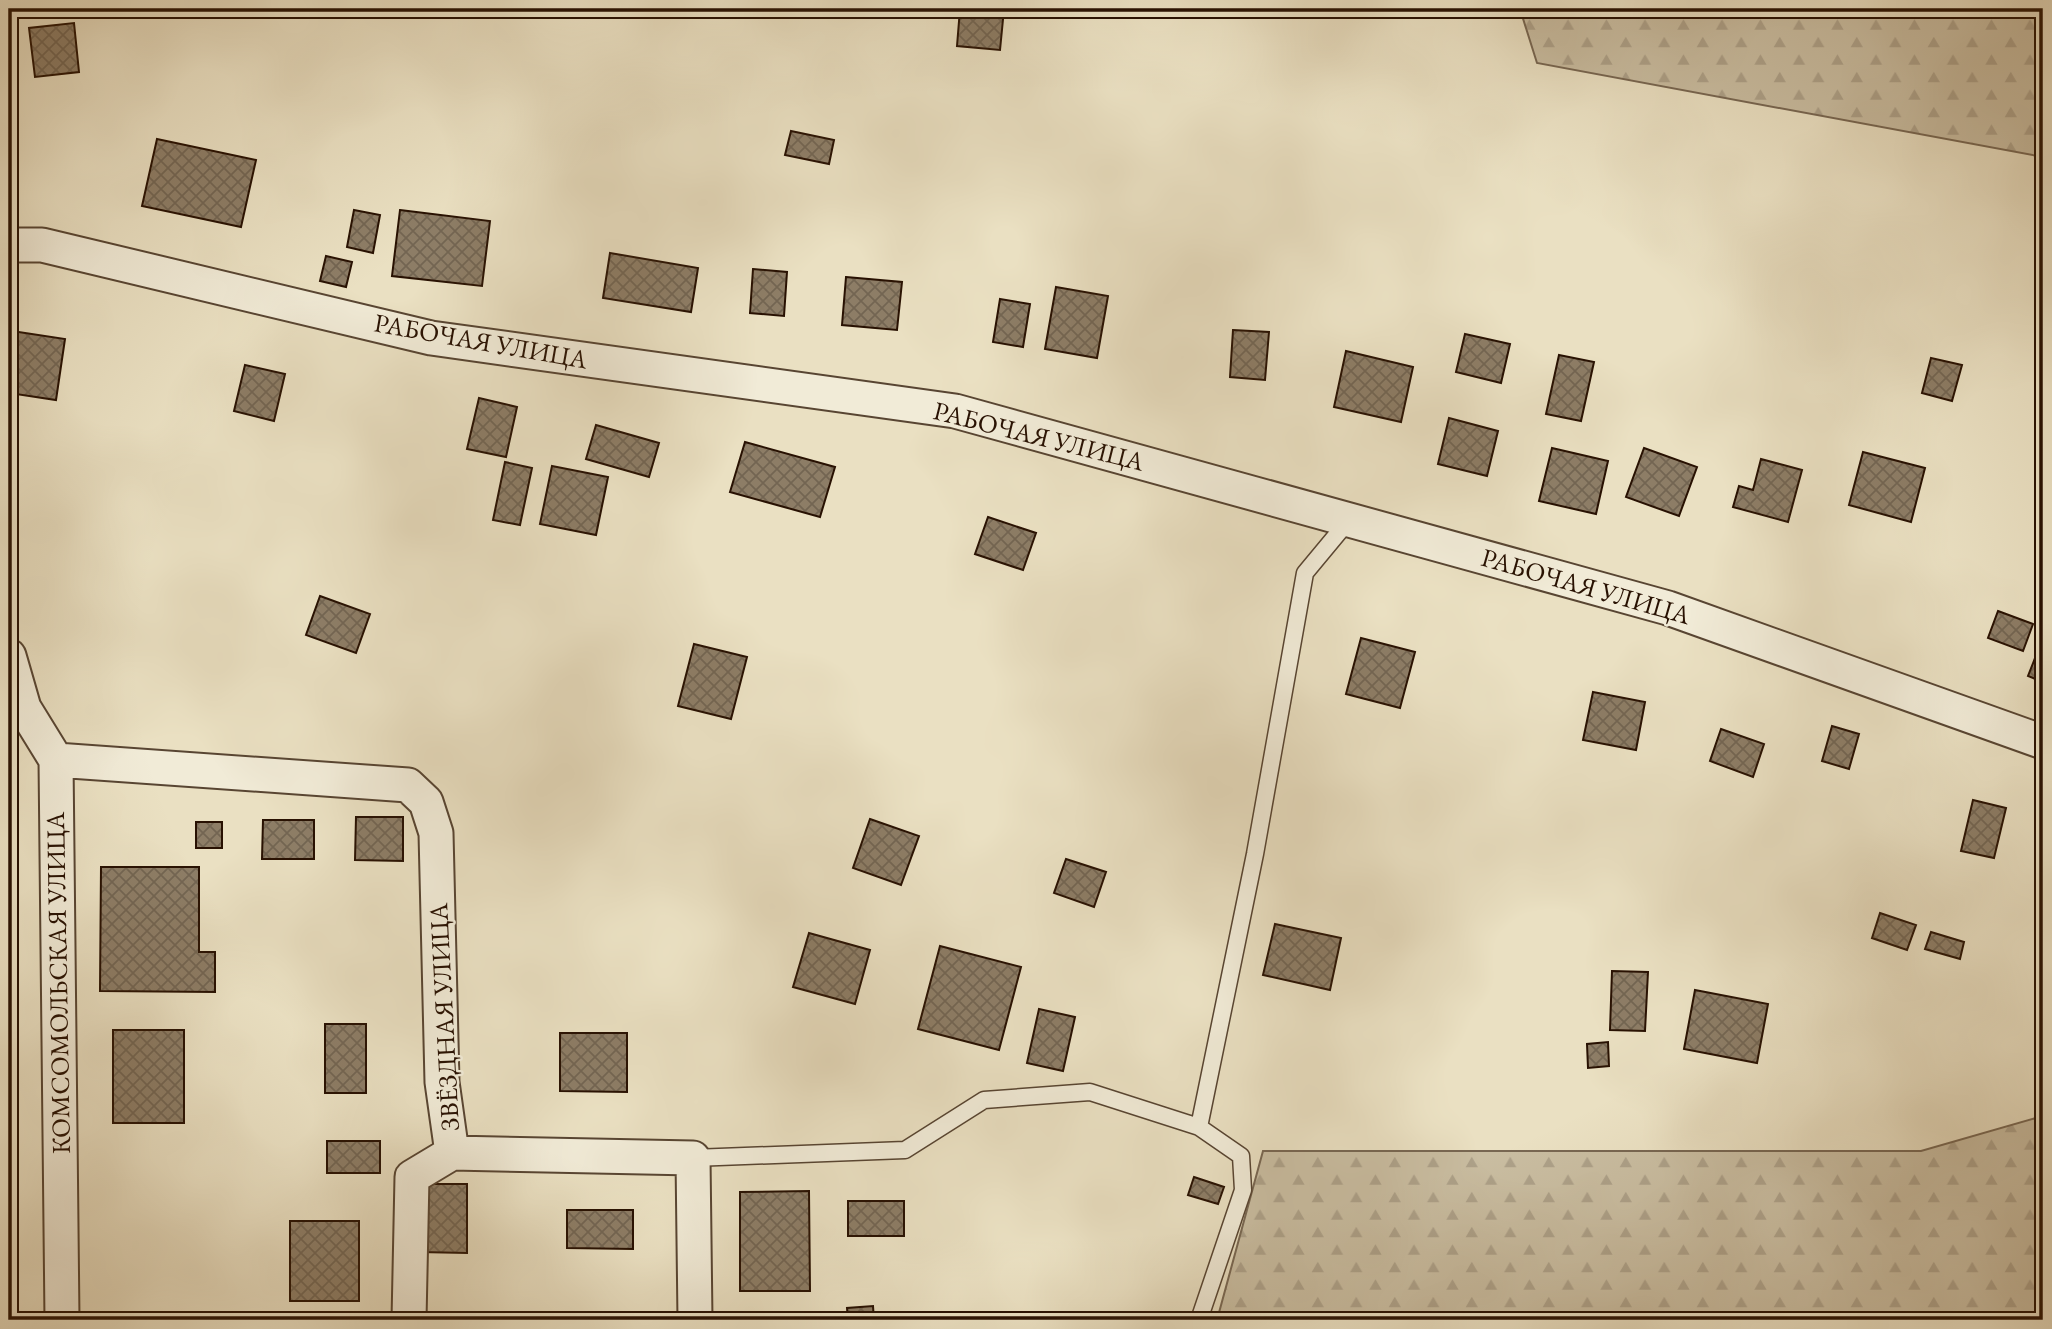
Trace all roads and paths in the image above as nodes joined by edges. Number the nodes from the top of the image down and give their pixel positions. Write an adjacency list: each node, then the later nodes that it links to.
1 (9, 245): 2 (street, РАБОЧАЯ УЛИЦА)
2 (1349, 520): 4 (street, РАБОЧАЯ УЛИЦА); 6 (lane)
3 (9, 656): 5 (street)
4 (2043, 742)
5 (56, 760): 7 (street, ЗВЁЗДНАЯ УЛИЦА); 9 (street, КОМСОМОЛЬСКАЯ УЛИЦА)
6 (1199, 1127): 8 (lane); 12 (lane)
7 (452, 1153): 8 (street); 10 (street, ЗВЁЗДНАЯ УЛИЦА)
8 (693, 1158): 11 (street)
9 (62, 1320)
10 (410, 1320)
11 (695, 1320)
12 (1199, 1320)

